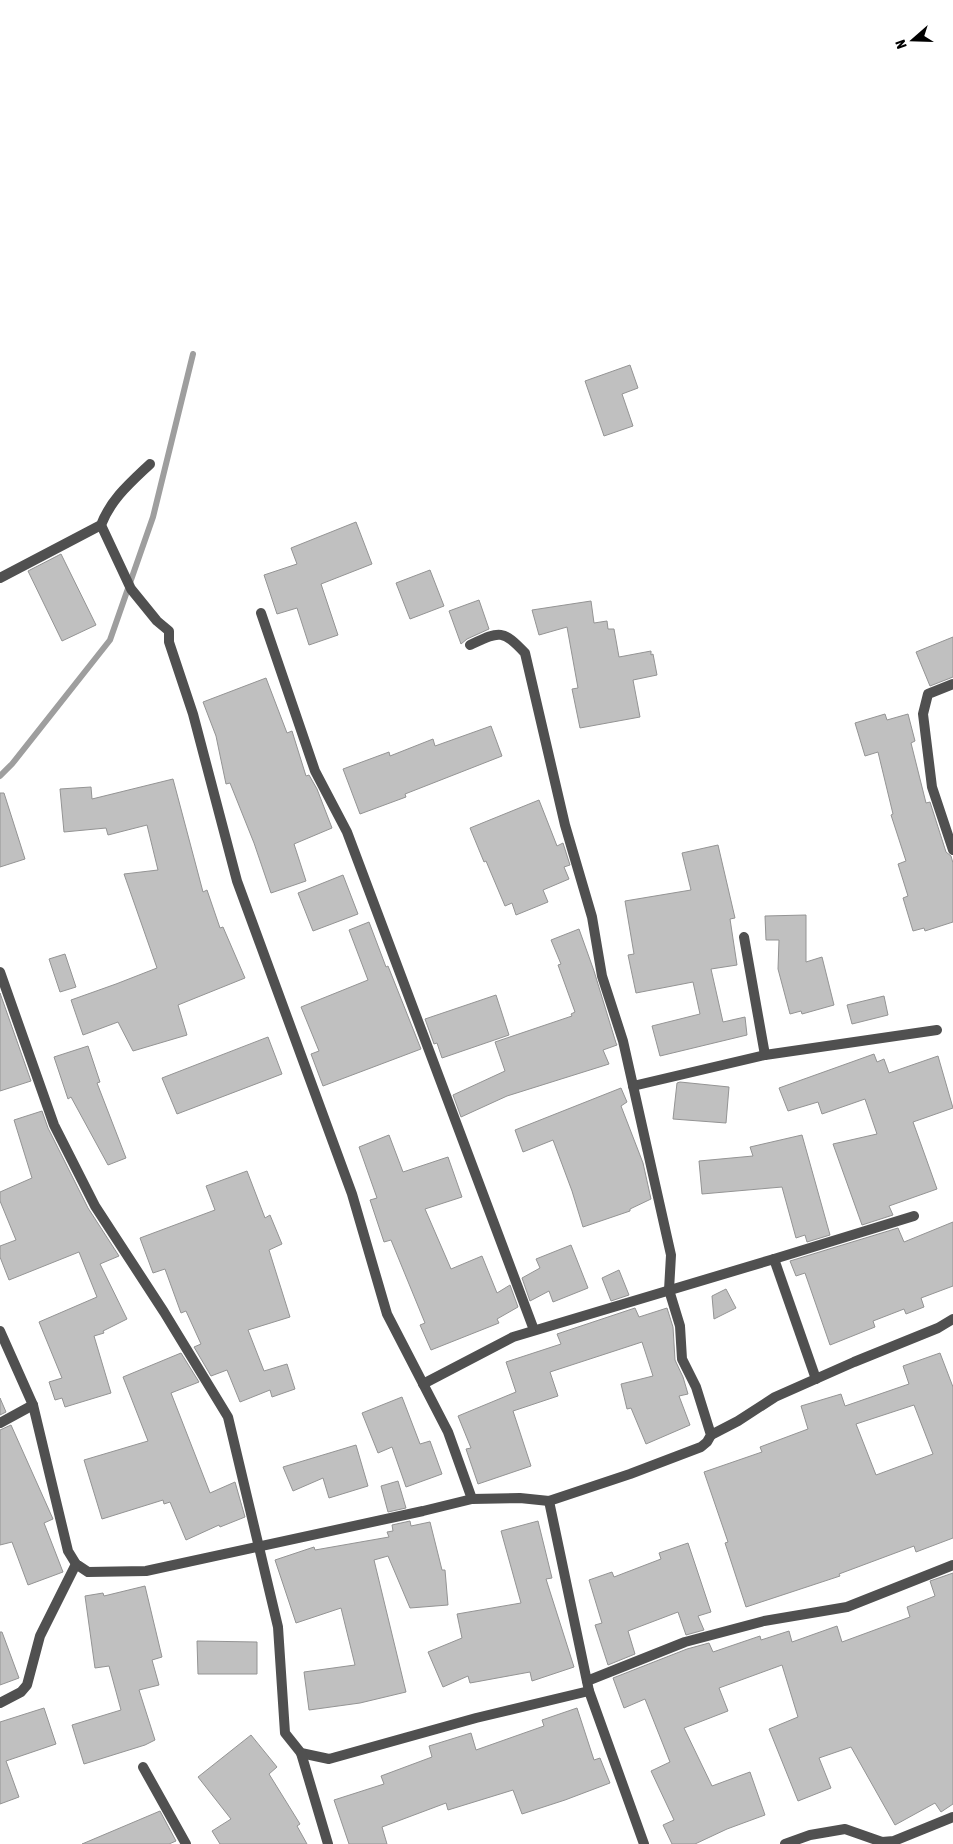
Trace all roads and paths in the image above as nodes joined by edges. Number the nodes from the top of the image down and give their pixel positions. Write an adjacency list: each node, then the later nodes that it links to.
1 (150, 464): 2 (street)
2 (101, 525): 3 (street); 20 (street)
3 (0, 578)
4 (261, 613): 17 (street)
5 (470, 644): 12 (street)
6 (953, 684): 7 (street)
7 (953, 850)
8 (744, 937): 11 (street)
9 (0, 972): 26 (street)
10 (937, 1030): 11 (street)
11 (765, 1054): 12 (street)
12 (633, 1086): 15 (street)
13 (914, 1216): 14 (street)
14 (774, 1259): 15 (street); 19 (street)
15 (668, 1290): 17 (street); 23 (street)
16 (953, 1319): 19 (street)
17 (534, 1330): 20 (street)
18 (0, 1331): 21 (street)
19 (816, 1379): 23 (street)
20 (423, 1384): 24 (street)
21 (33, 1406): 22 (street); 27 (street)
22 (0, 1423)
23 (711, 1435): 25 (street)
24 (472, 1499): 25 (street); 26 (street)
25 (549, 1501): 29 (street)
26 (260, 1546): 27 (street); 31 (street)
27 (76, 1564): 30 (street)
28 (953, 1564): 29 (street)
29 (588, 1686): 31 (street); 36 (street)
30 (0, 1703)
31 (301, 1752): 35 (street)
32 (143, 1767): 34 (street)
33 (953, 1817): 37 (street)
34 (186, 1844)
35 (328, 1844)
36 (644, 1844)
37 (785, 1844)

